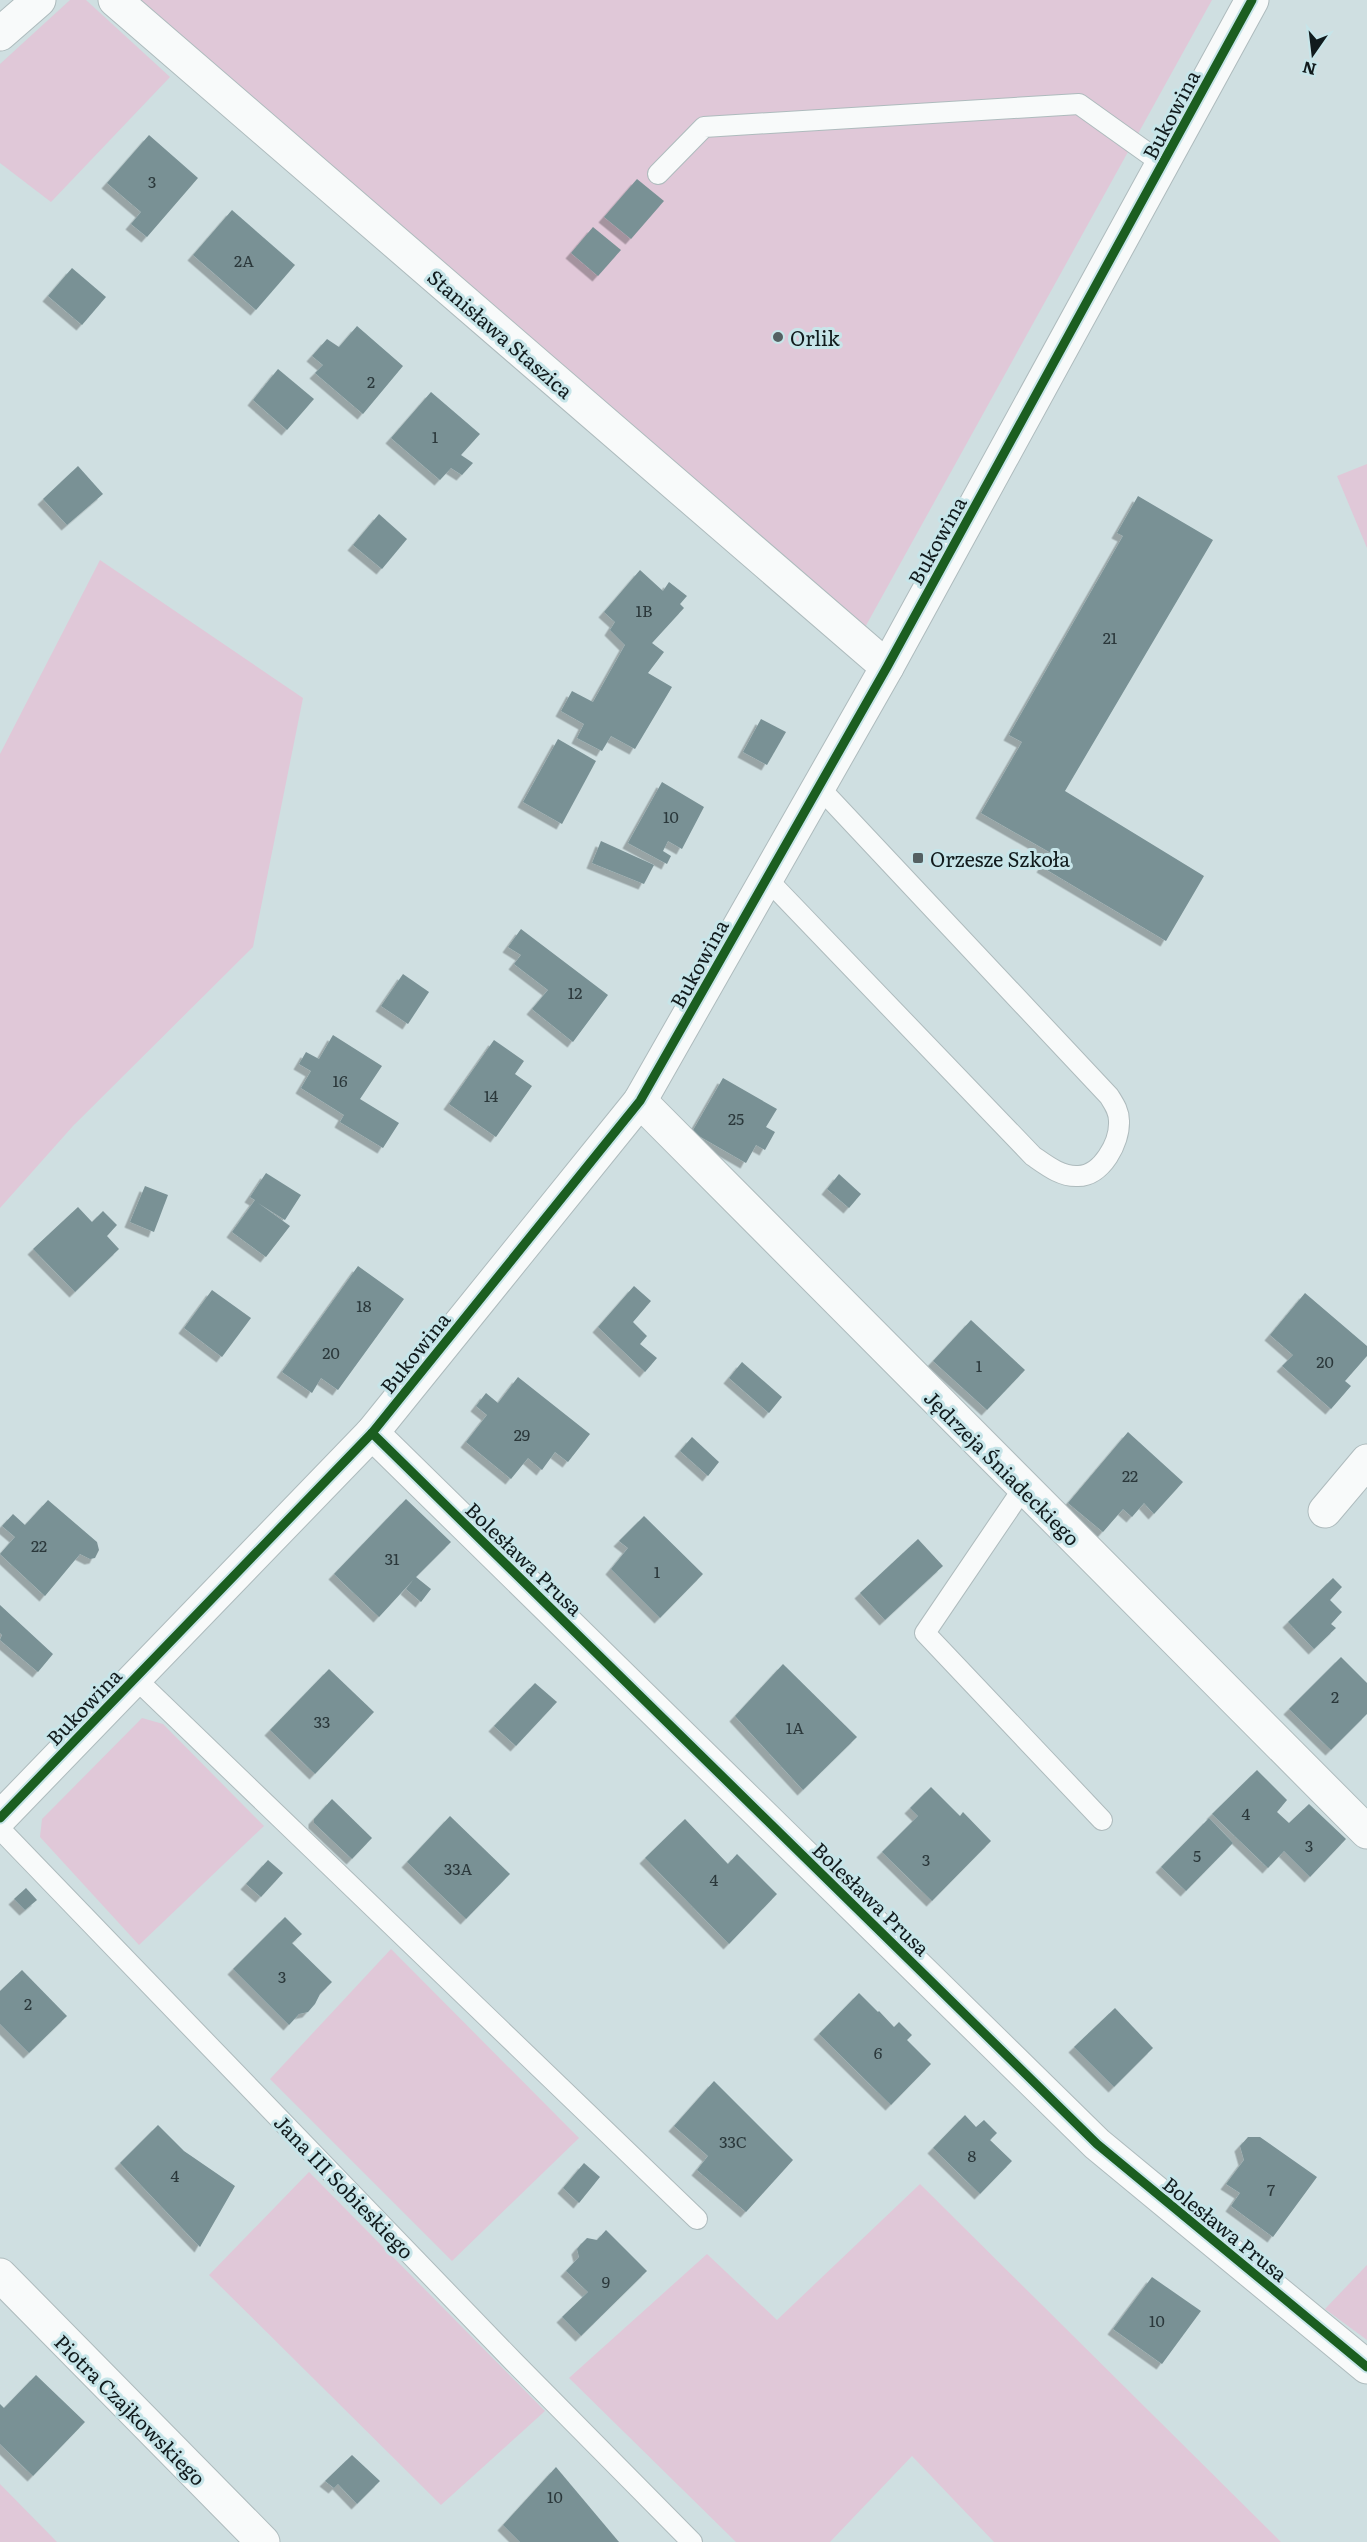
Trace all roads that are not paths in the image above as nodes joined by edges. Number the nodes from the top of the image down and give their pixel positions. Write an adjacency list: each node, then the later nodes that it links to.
1 (39, 0): 4 (street)
2 (115, 0): 7 (street, Stanisława Staszica)
3 (1252, 0): 5 (street, Bukowina)
4 (0, 34)
5 (1163, 164): 6 (lane); 7 (street, Bukowina)
6 (658, 174)
7 (887, 667): 8 (street, Bukowina)
8 (818, 786): 9 (street, Bukowina); 9 (lane)
9 (766, 878): 10 (street, Bukowina)
10 (640, 1101): 11 (street, Bukowina); 13 (street, Jędrzeja Śniadeckiego)
11 (372, 1433): 15 (street, Bukowina); 22 (street, Bolesława Prusa)
12 (1367, 1461): 14 (street)
13 (1024, 1488): 17 (lane); 19 (street, Jędrzeja Śniadeckiego)
14 (1325, 1511)
15 (135, 1678): 16 (street, Bukowina); 20 (lane)
16 (0, 1818)
17 (1102, 1820)
18 (0, 1829): 24 (lane, Jana III Sobieskiego)
19 (1367, 1832)
20 (697, 2219)
21 (0, 2275): 23 (street, Piotra Czajkowskiego)
22 (1367, 2367)
23 (263, 2542)
24 (692, 2542)

